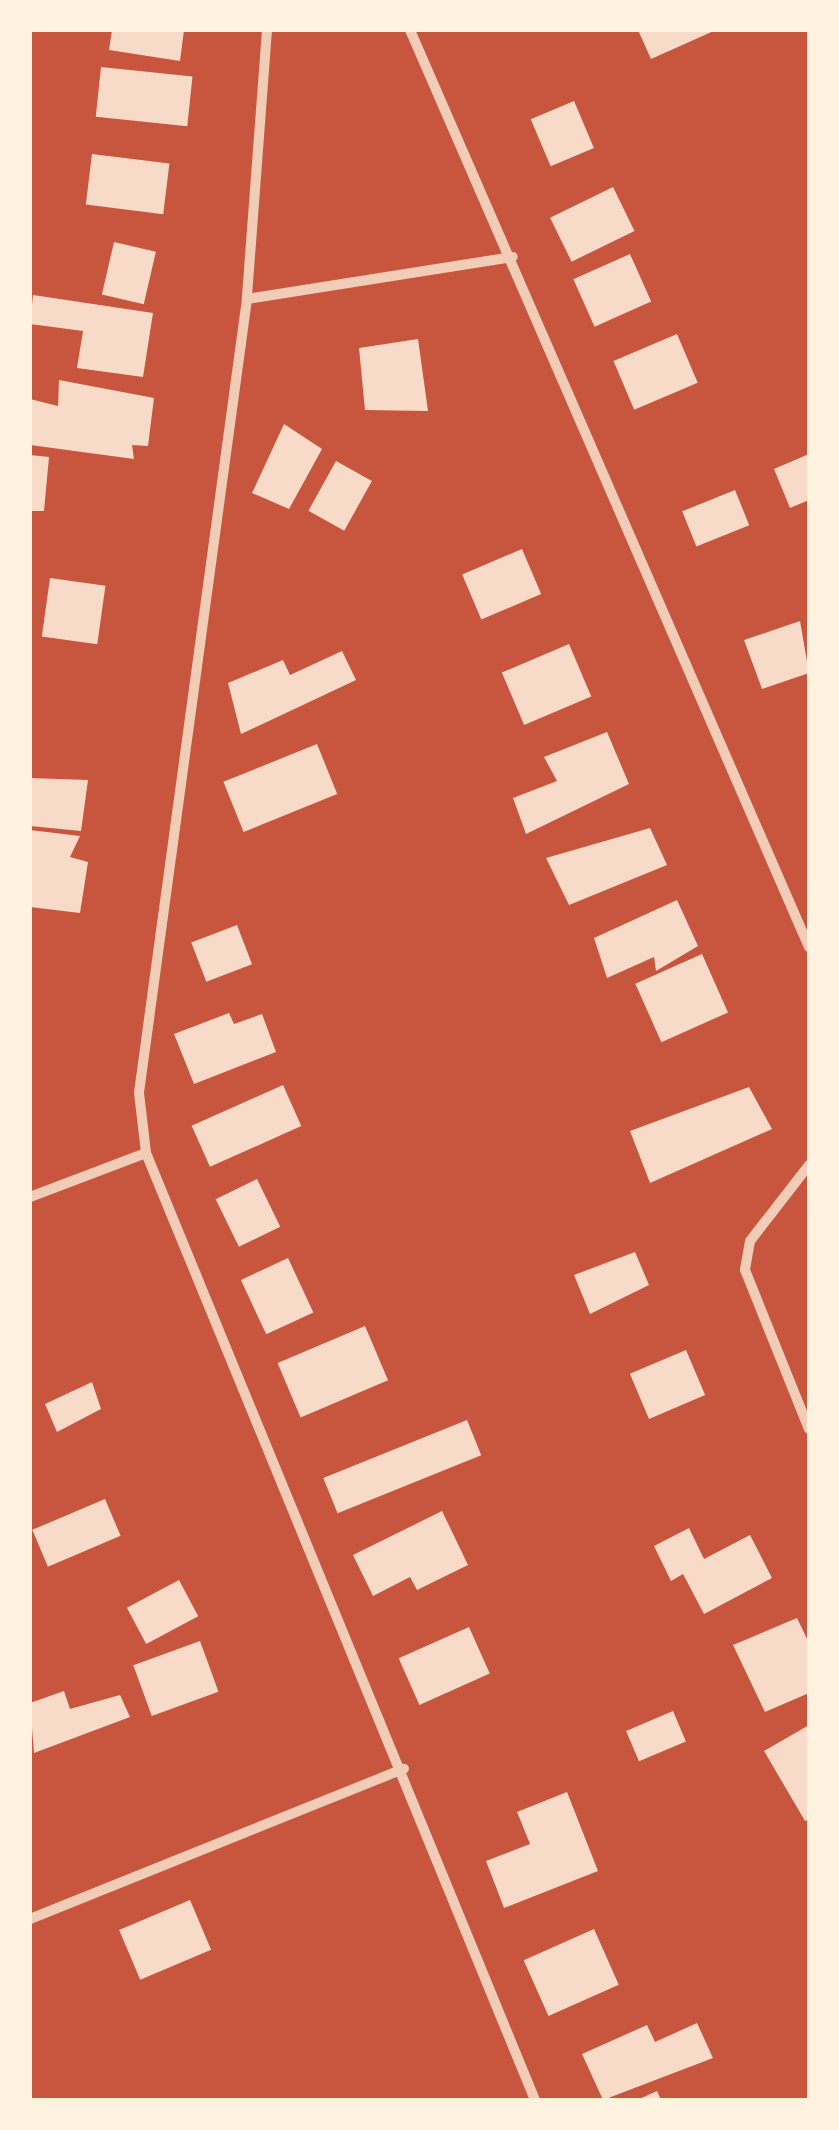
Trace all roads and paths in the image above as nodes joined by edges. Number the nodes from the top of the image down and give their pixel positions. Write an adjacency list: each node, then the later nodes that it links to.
1 (267, 30): 4 (street)
2 (410, 30): 3 (street)
3 (513, 257): 4 (street); 5 (street)
4 (246, 299): 6 (street)
5 (809, 948)
6 (146, 1154): 8 (street); 10 (street)
7 (809, 1165): 9 (street)
8 (30, 1196)
9 (809, 1429)
10 (404, 1769): 11 (street); 12 (street)
11 (30, 1918)
12 (536, 2100)

